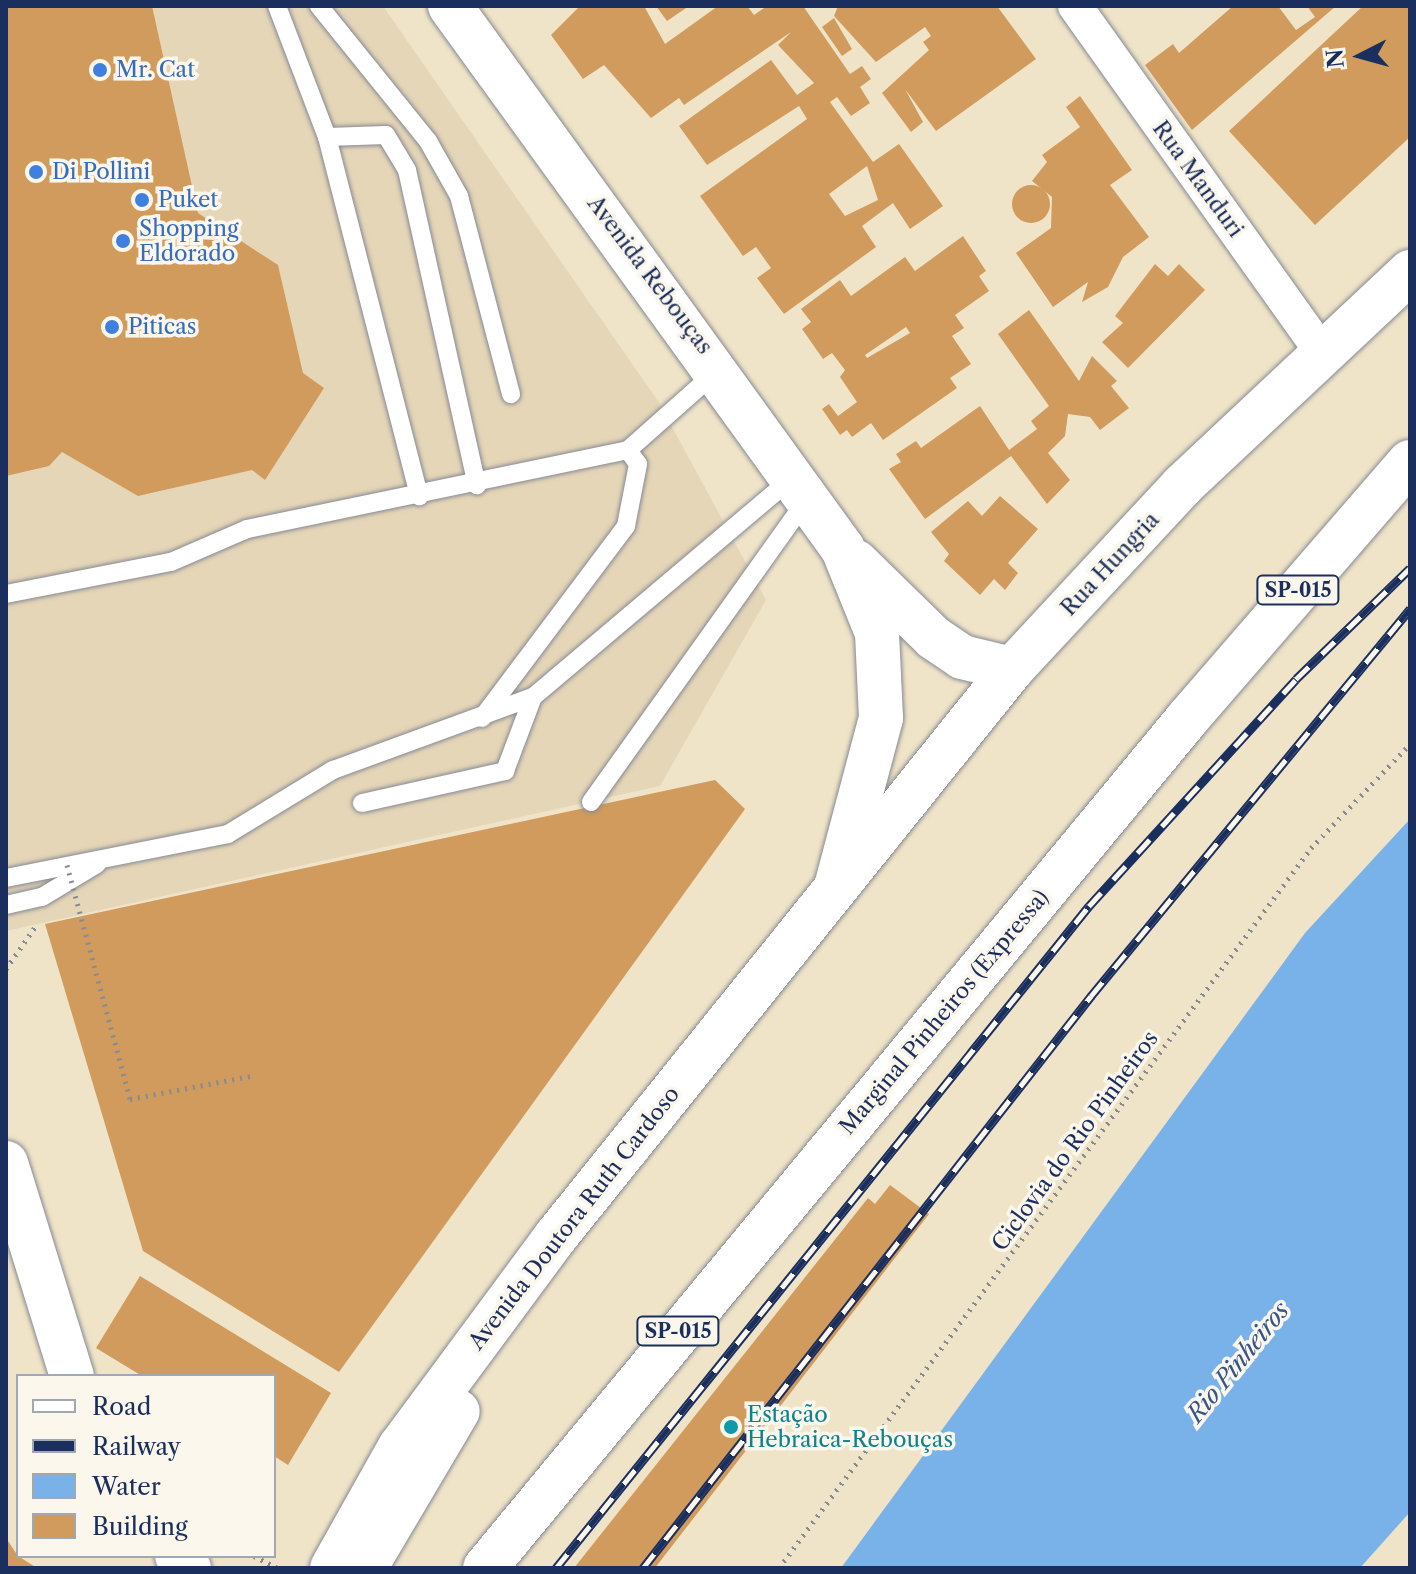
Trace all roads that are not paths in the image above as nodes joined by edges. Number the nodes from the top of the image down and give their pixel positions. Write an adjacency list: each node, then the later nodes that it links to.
1 (277, 6): 5 (lane)
2 (319, 6): 9 (lane)
3 (450, 6): 8 (main road, Avenida Rebouças)
4 (1075, 6): 7 (street, Rua Manduri)
5 (327, 137): 12 (lane); 14 (lane)
6 (1410, 272): 7 (main road, Rua Hungria)
7 (1321, 351): 17 (main road, Rua Hungria)
8 (719, 369): 10 (lane); 13 (main road, Avenida Rebouças)
9 (511, 394)
10 (628, 450): 12 (lane); 19 (lane)
11 (1410, 462): 31 (main road, Marginal Pinheiros (Expressa) / SP-015)
12 (477, 485): 14 (lane)
13 (800, 488): 15 (main road, Avenida Rebouças); 18 (lane); 20 (lane)
14 (419, 496): 16 (lane)
15 (843, 549): 17 (main road, Avenida Rebouças); 24 (main road, Avenida Rebouças)
16 (6, 594)
17 (1012, 669): 24 (main road, Rua Hungria)
18 (533, 697): 19 (lane); 21 (lane)
19 (480, 720): 22 (lane)
20 (591, 802)
21 (362, 803)
22 (104, 860): 23 (lane); 25 (lane)
23 (6, 878)
24 (837, 883): 27 (main road, Avenida Doutora Ruth Cardoso)
25 (6, 905)
26 (6, 1163): 28 (main road)
27 (557, 1235): 29 (main road, Avenida Doutora Ruth Cardoso); 30 (main road)
28 (71, 1374)
29 (332, 1568)
30 (365, 1568)
31 (485, 1568)

